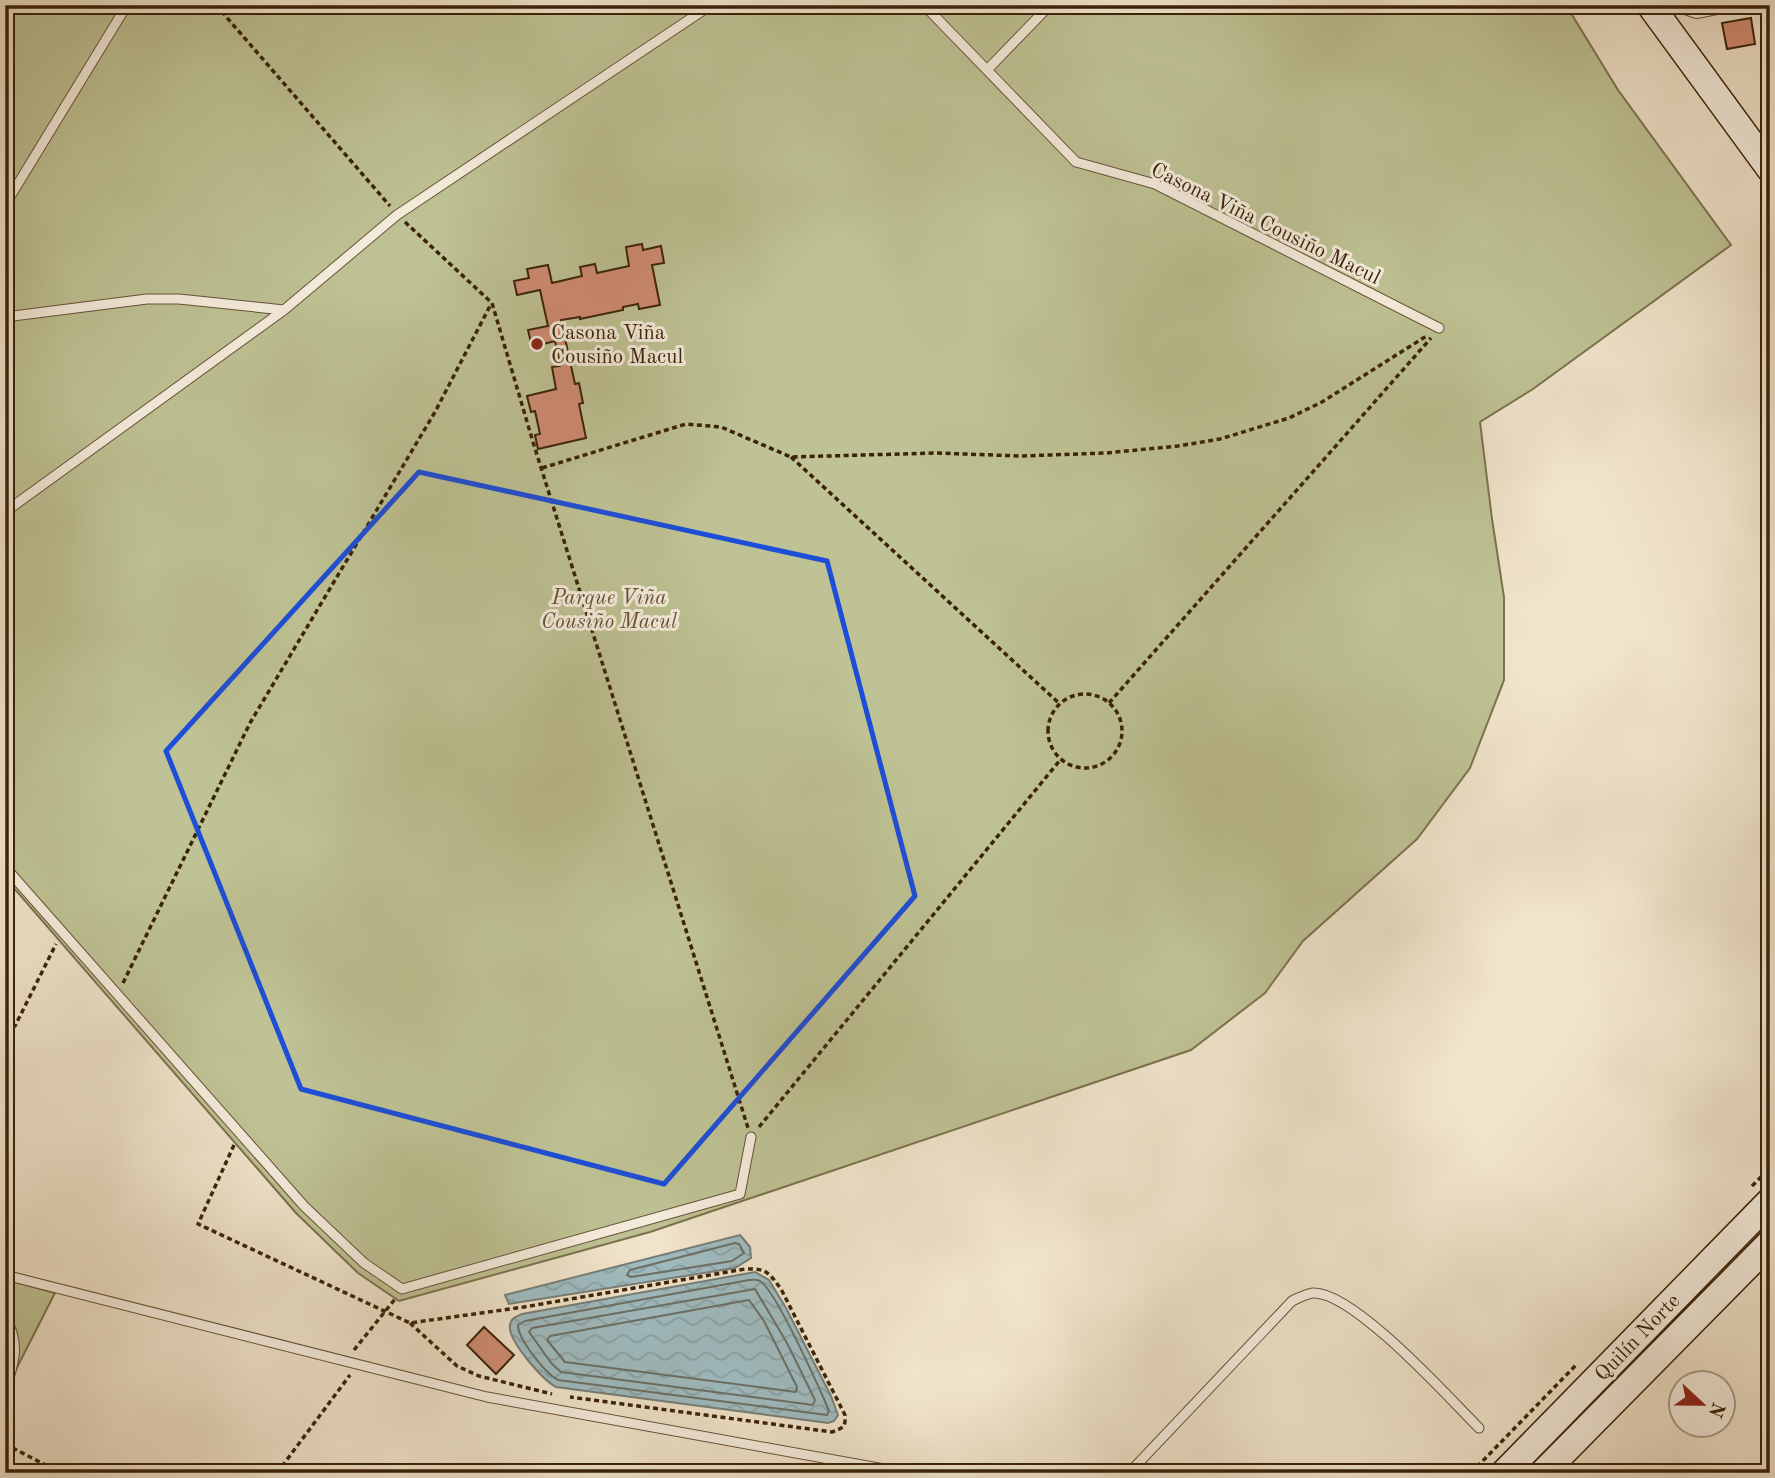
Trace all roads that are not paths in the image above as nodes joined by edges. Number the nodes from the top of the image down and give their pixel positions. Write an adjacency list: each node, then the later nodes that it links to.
1 (127, 5): 10 (lane)
2 (711, 5): 11 (lane)
3 (924, 5): 8 (lane, Casona Viña Cousiño Macul)
4 (1050, 5): 8 (lane)
5 (1650, 5): 9 (street)
6 (1686, 5): 7 (street)
7 (1717, 5)
8 (987, 70): 13 (lane, Casona Viña Cousiño Macul)
9 (1770, 169)
10 (5, 205)
11 (284, 310): 12 (lane); 14 (lane)
12 (5, 317)
13 (1439, 328)
14 (5, 512)
15 (5, 867): 16 (lane)
16 (751, 1137)
17 (1770, 1202): 25 (street, Quilín Norte)
18 (1770, 1242): 26 (street, Quilín Norte)
19 (5, 1275): 23 (lane)
20 (5, 1316): 21 (lane)
21 (5, 1392)
22 (1479, 1428): 24 (lane)
23 (906, 1473)
24 (1129, 1473)
25 (1504, 1473)
26 (1543, 1473)

